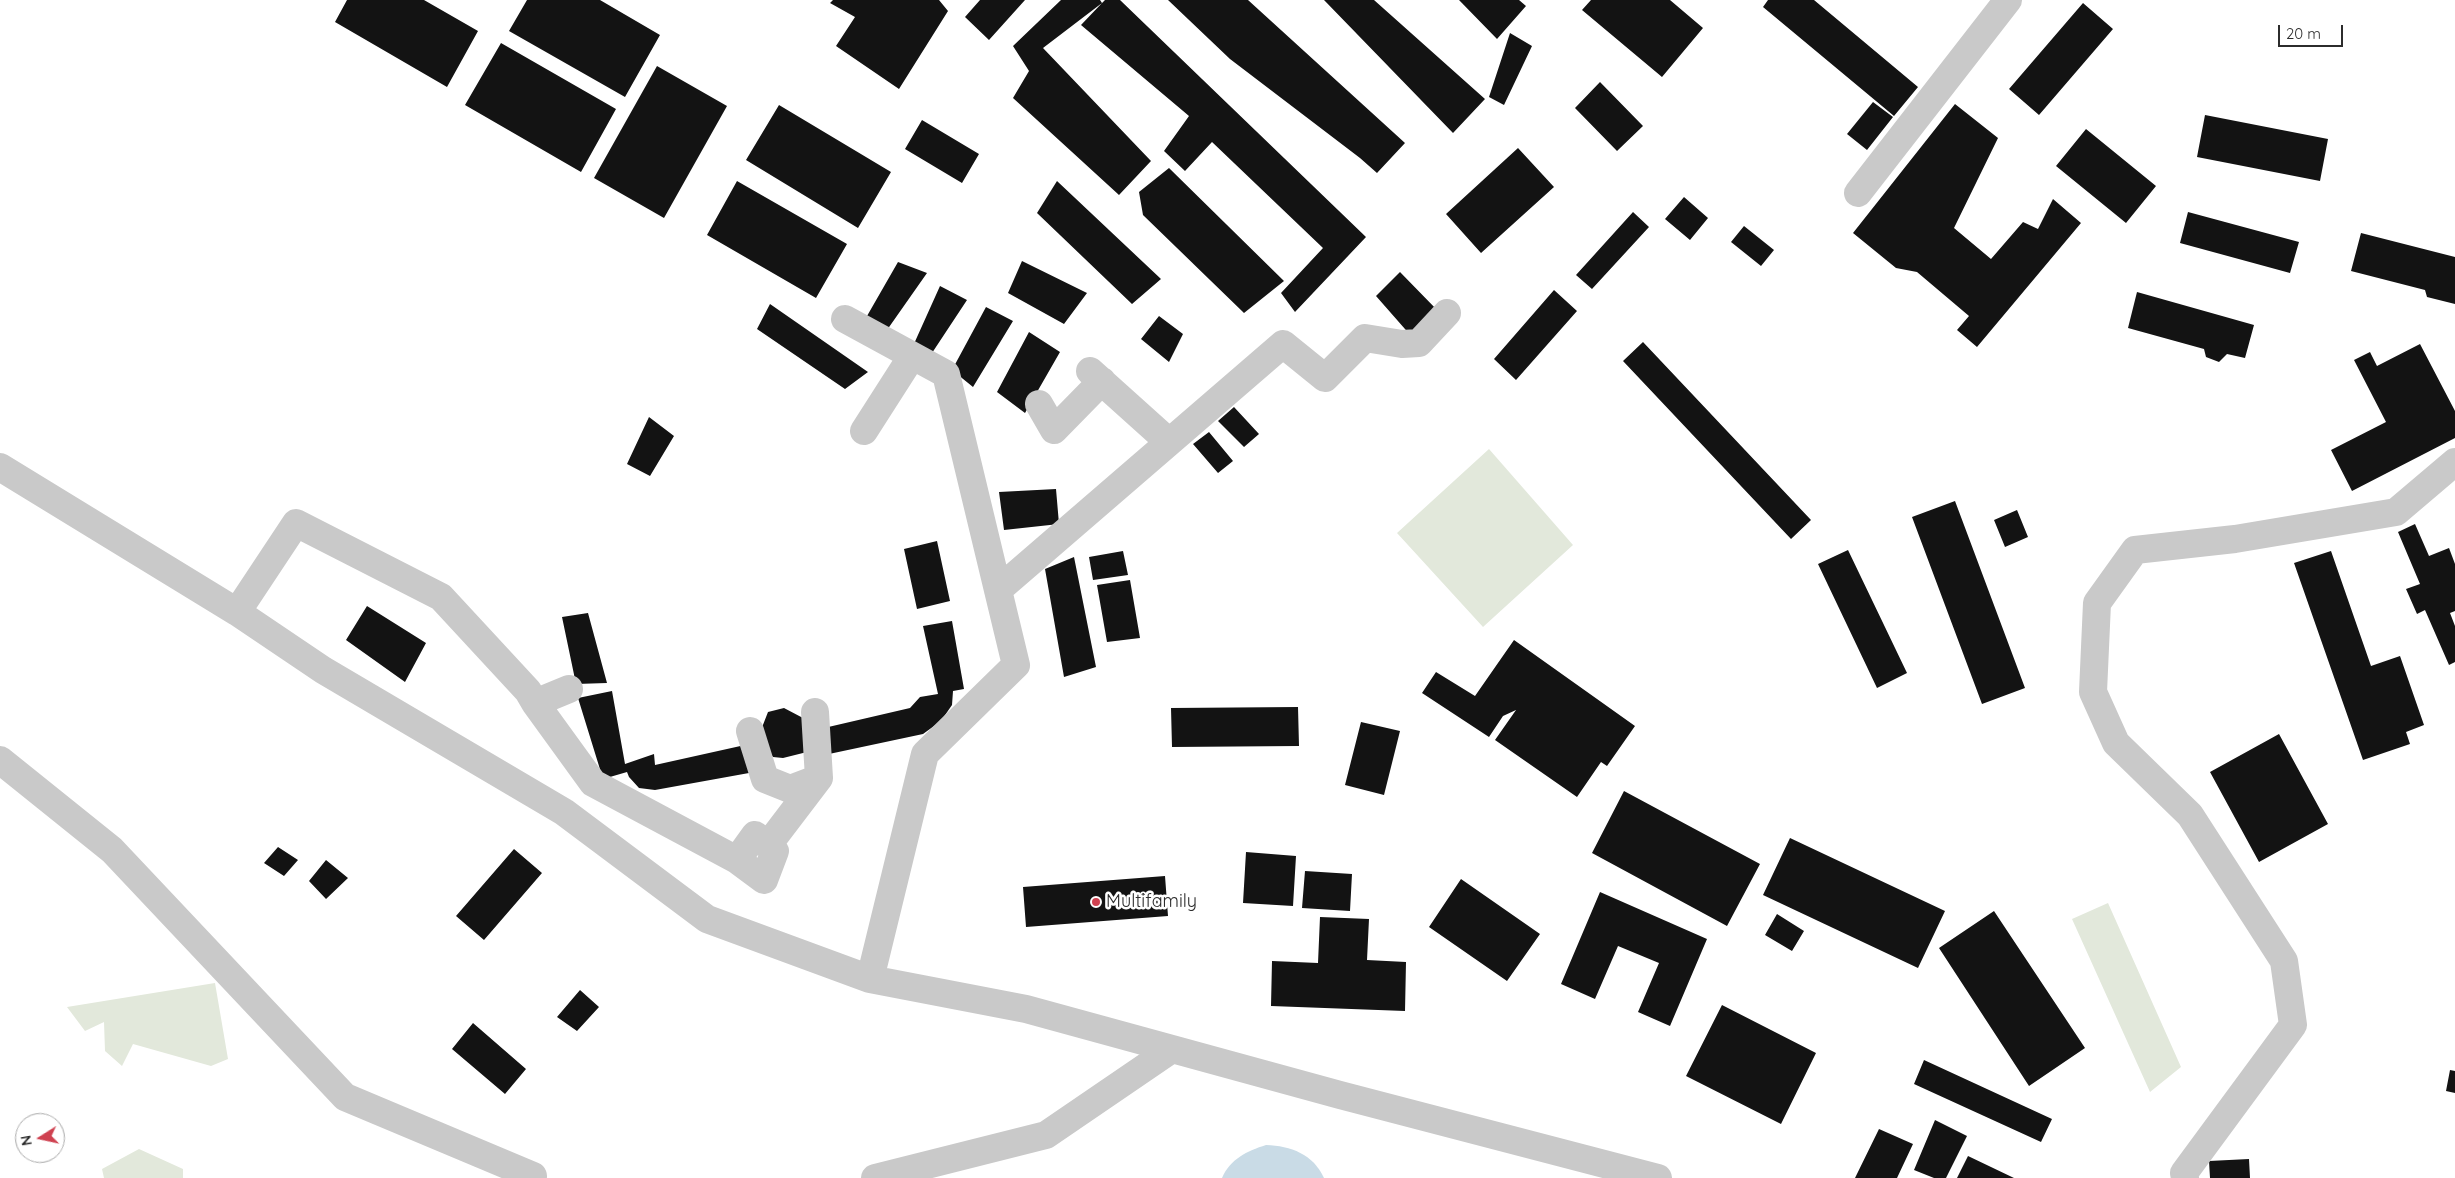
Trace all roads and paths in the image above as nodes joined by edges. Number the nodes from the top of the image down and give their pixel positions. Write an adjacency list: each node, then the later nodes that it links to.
1 (2008, 0): 2 (street)
2 (1858, 193)
3 (1447, 313): 8 (street)
4 (845, 319): 5 (street)
5 (912, 356): 7 (street); 11 (street)
6 (1039, 404): 8 (street)
7 (864, 431)
8 (1170, 442): 11 (street)
9 (2455, 462): 24 (street)
10 (0, 467): 12 (street)
11 (998, 590): 19 (street)
12 (237, 612): 14 (street); 19 (street)
13 (569, 689): 14 (street)
14 (535, 703): 18 (street)
15 (815, 712): 18 (street)
16 (750, 731): 18 (street)
17 (0, 760): 21 (street)
18 (819, 778)
19 (870, 979): 20 (street)
20 (1172, 1049): 22 (street); 23 (street)
21 (533, 1176)
22 (875, 1178)
23 (1658, 1178)
24 (2185, 1178)

